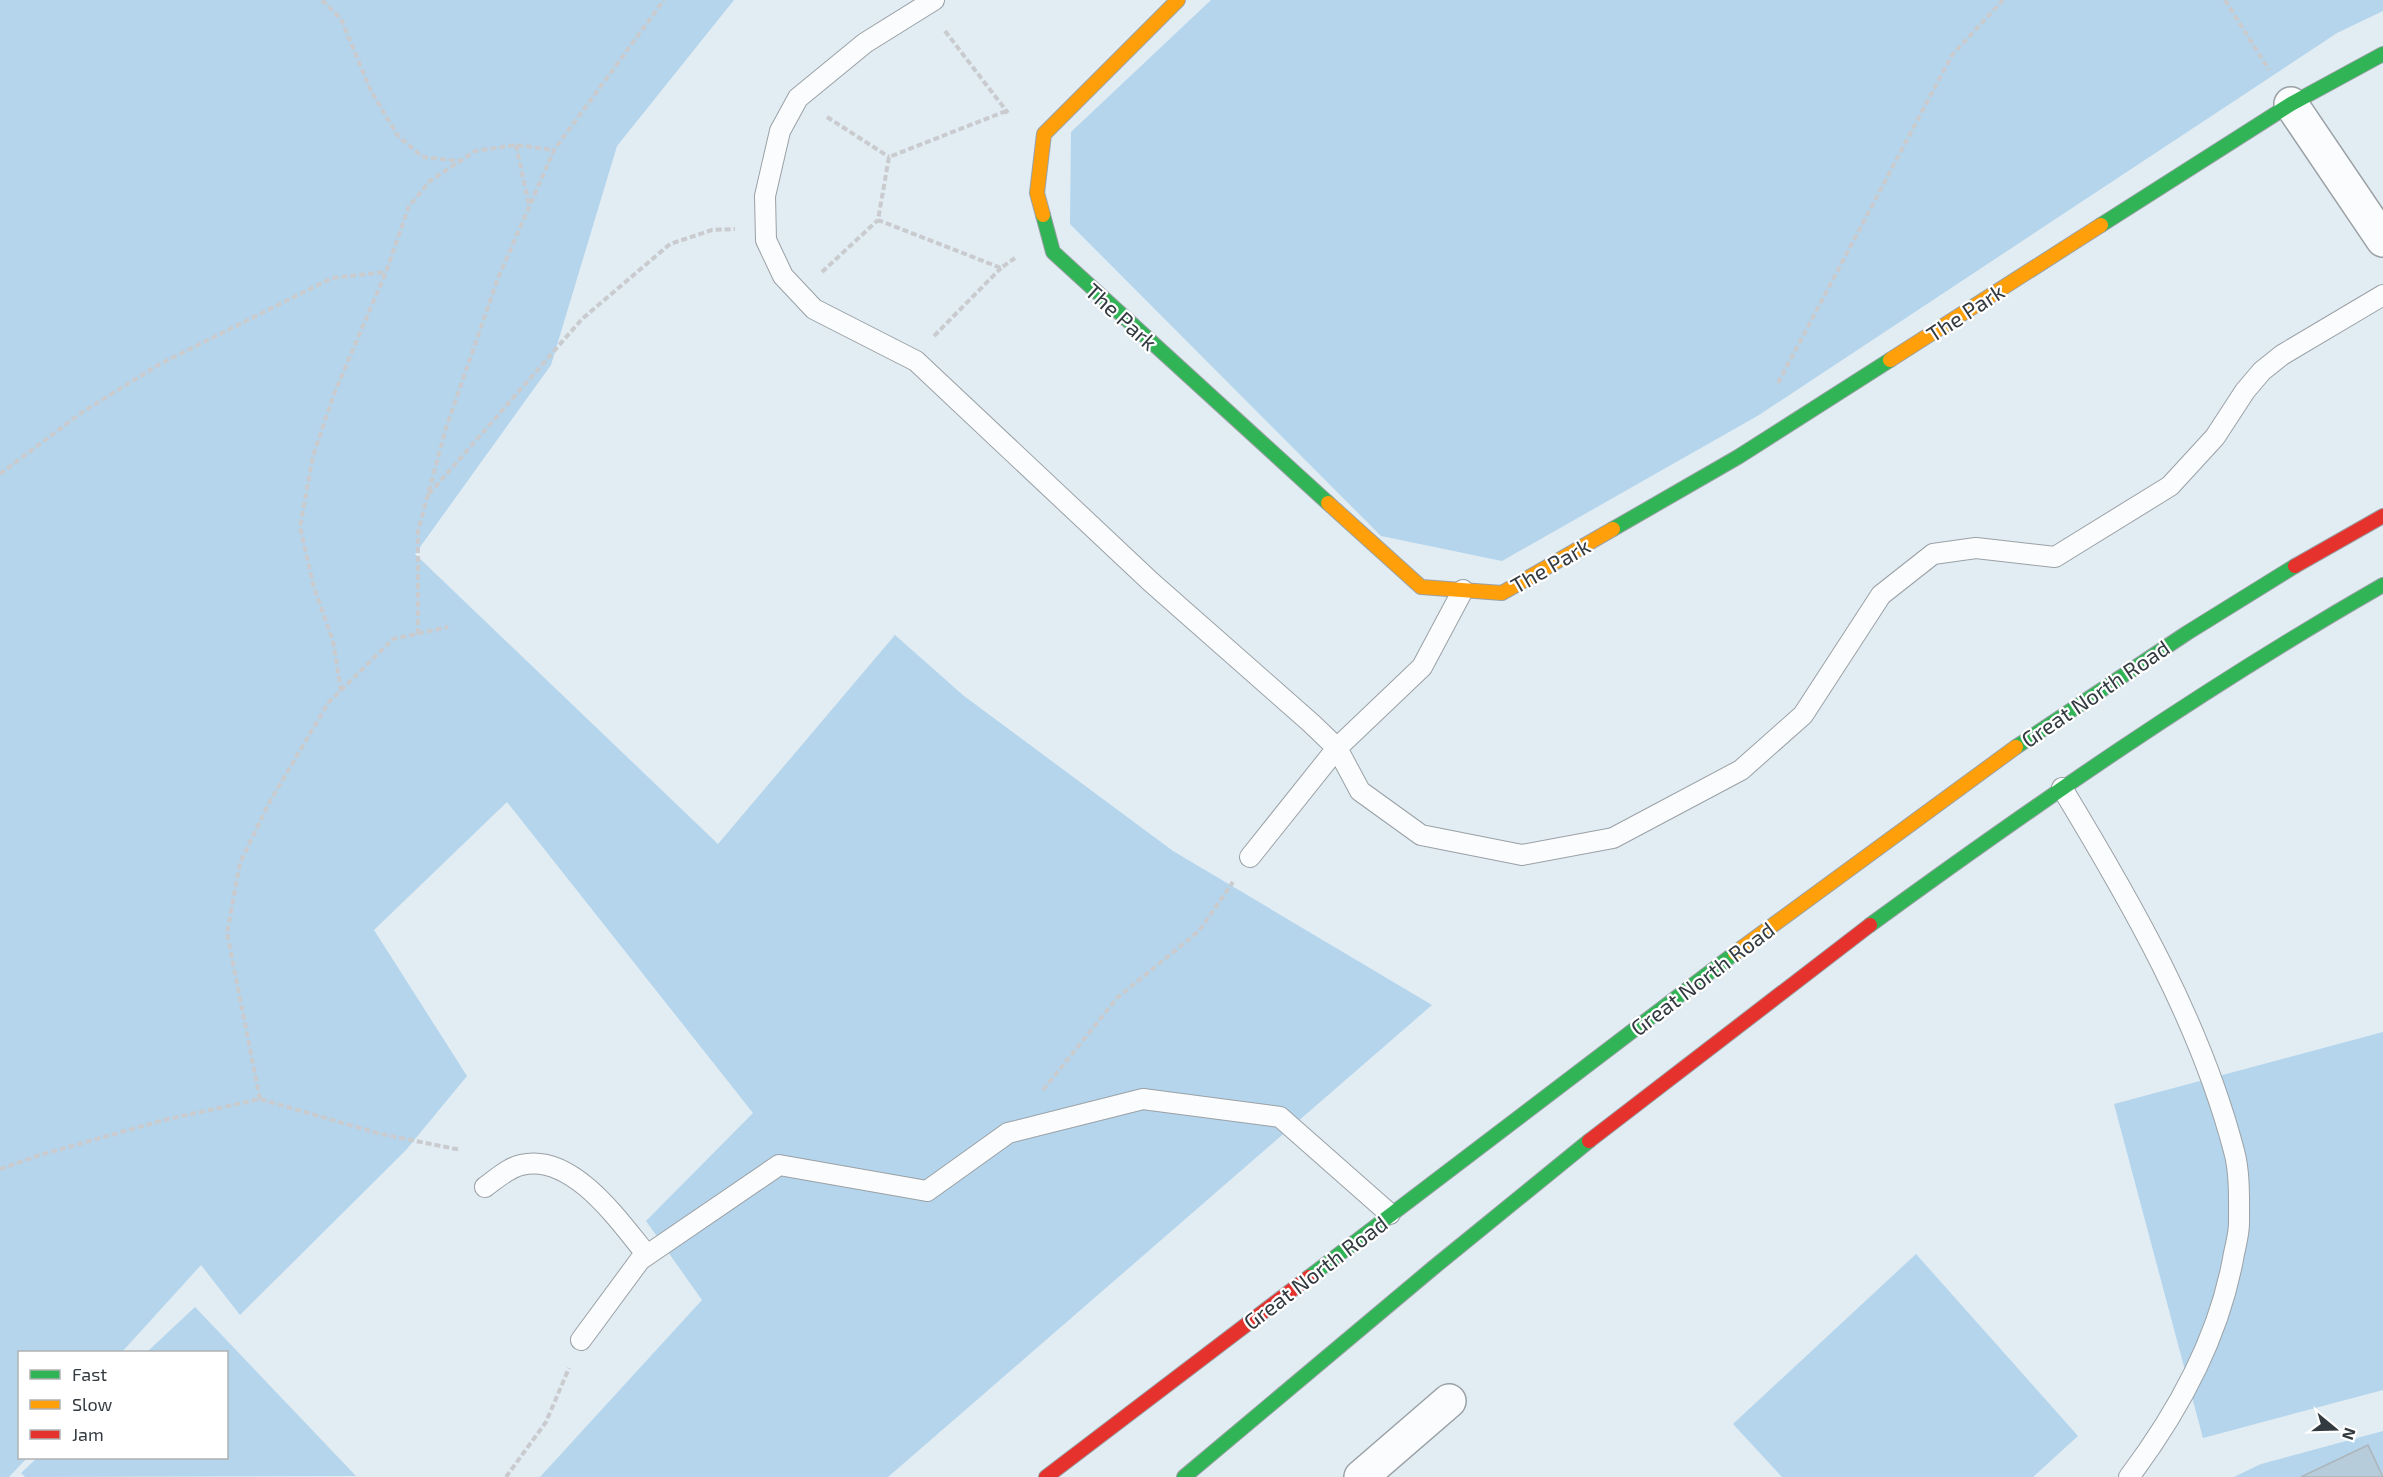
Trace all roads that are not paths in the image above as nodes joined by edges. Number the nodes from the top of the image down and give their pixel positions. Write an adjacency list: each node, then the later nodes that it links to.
1 (1178, 0): 9 (main road, The Park)
2 (929, 3): 10 (lane)
3 (2383, 54): 4 (main road, The Park)
4 (2291, 104): 5 (street); 9 (main road, The Park)
5 (2383, 240)
6 (2383, 295): 10 (lane)
7 (2383, 516): 14 (main road, Great North Road)
8 (2383, 585): 11 (main road)
9 (1463, 590): 10 (lane)
10 (1337, 748): 12 (lane)
11 (2062, 788): 19 (main road); 21 (lane)
12 (1250, 856)
13 (485, 1187): 15 (lane)
14 (1390, 1214): 15 (lane); 18 (main road, Great North Road)
15 (647, 1255): 16 (lane)
16 (581, 1340)
17 (1449, 1401): 20 (street)
18 (1046, 1477)
19 (1184, 1477)
20 (1361, 1477)
21 (2128, 1477)

